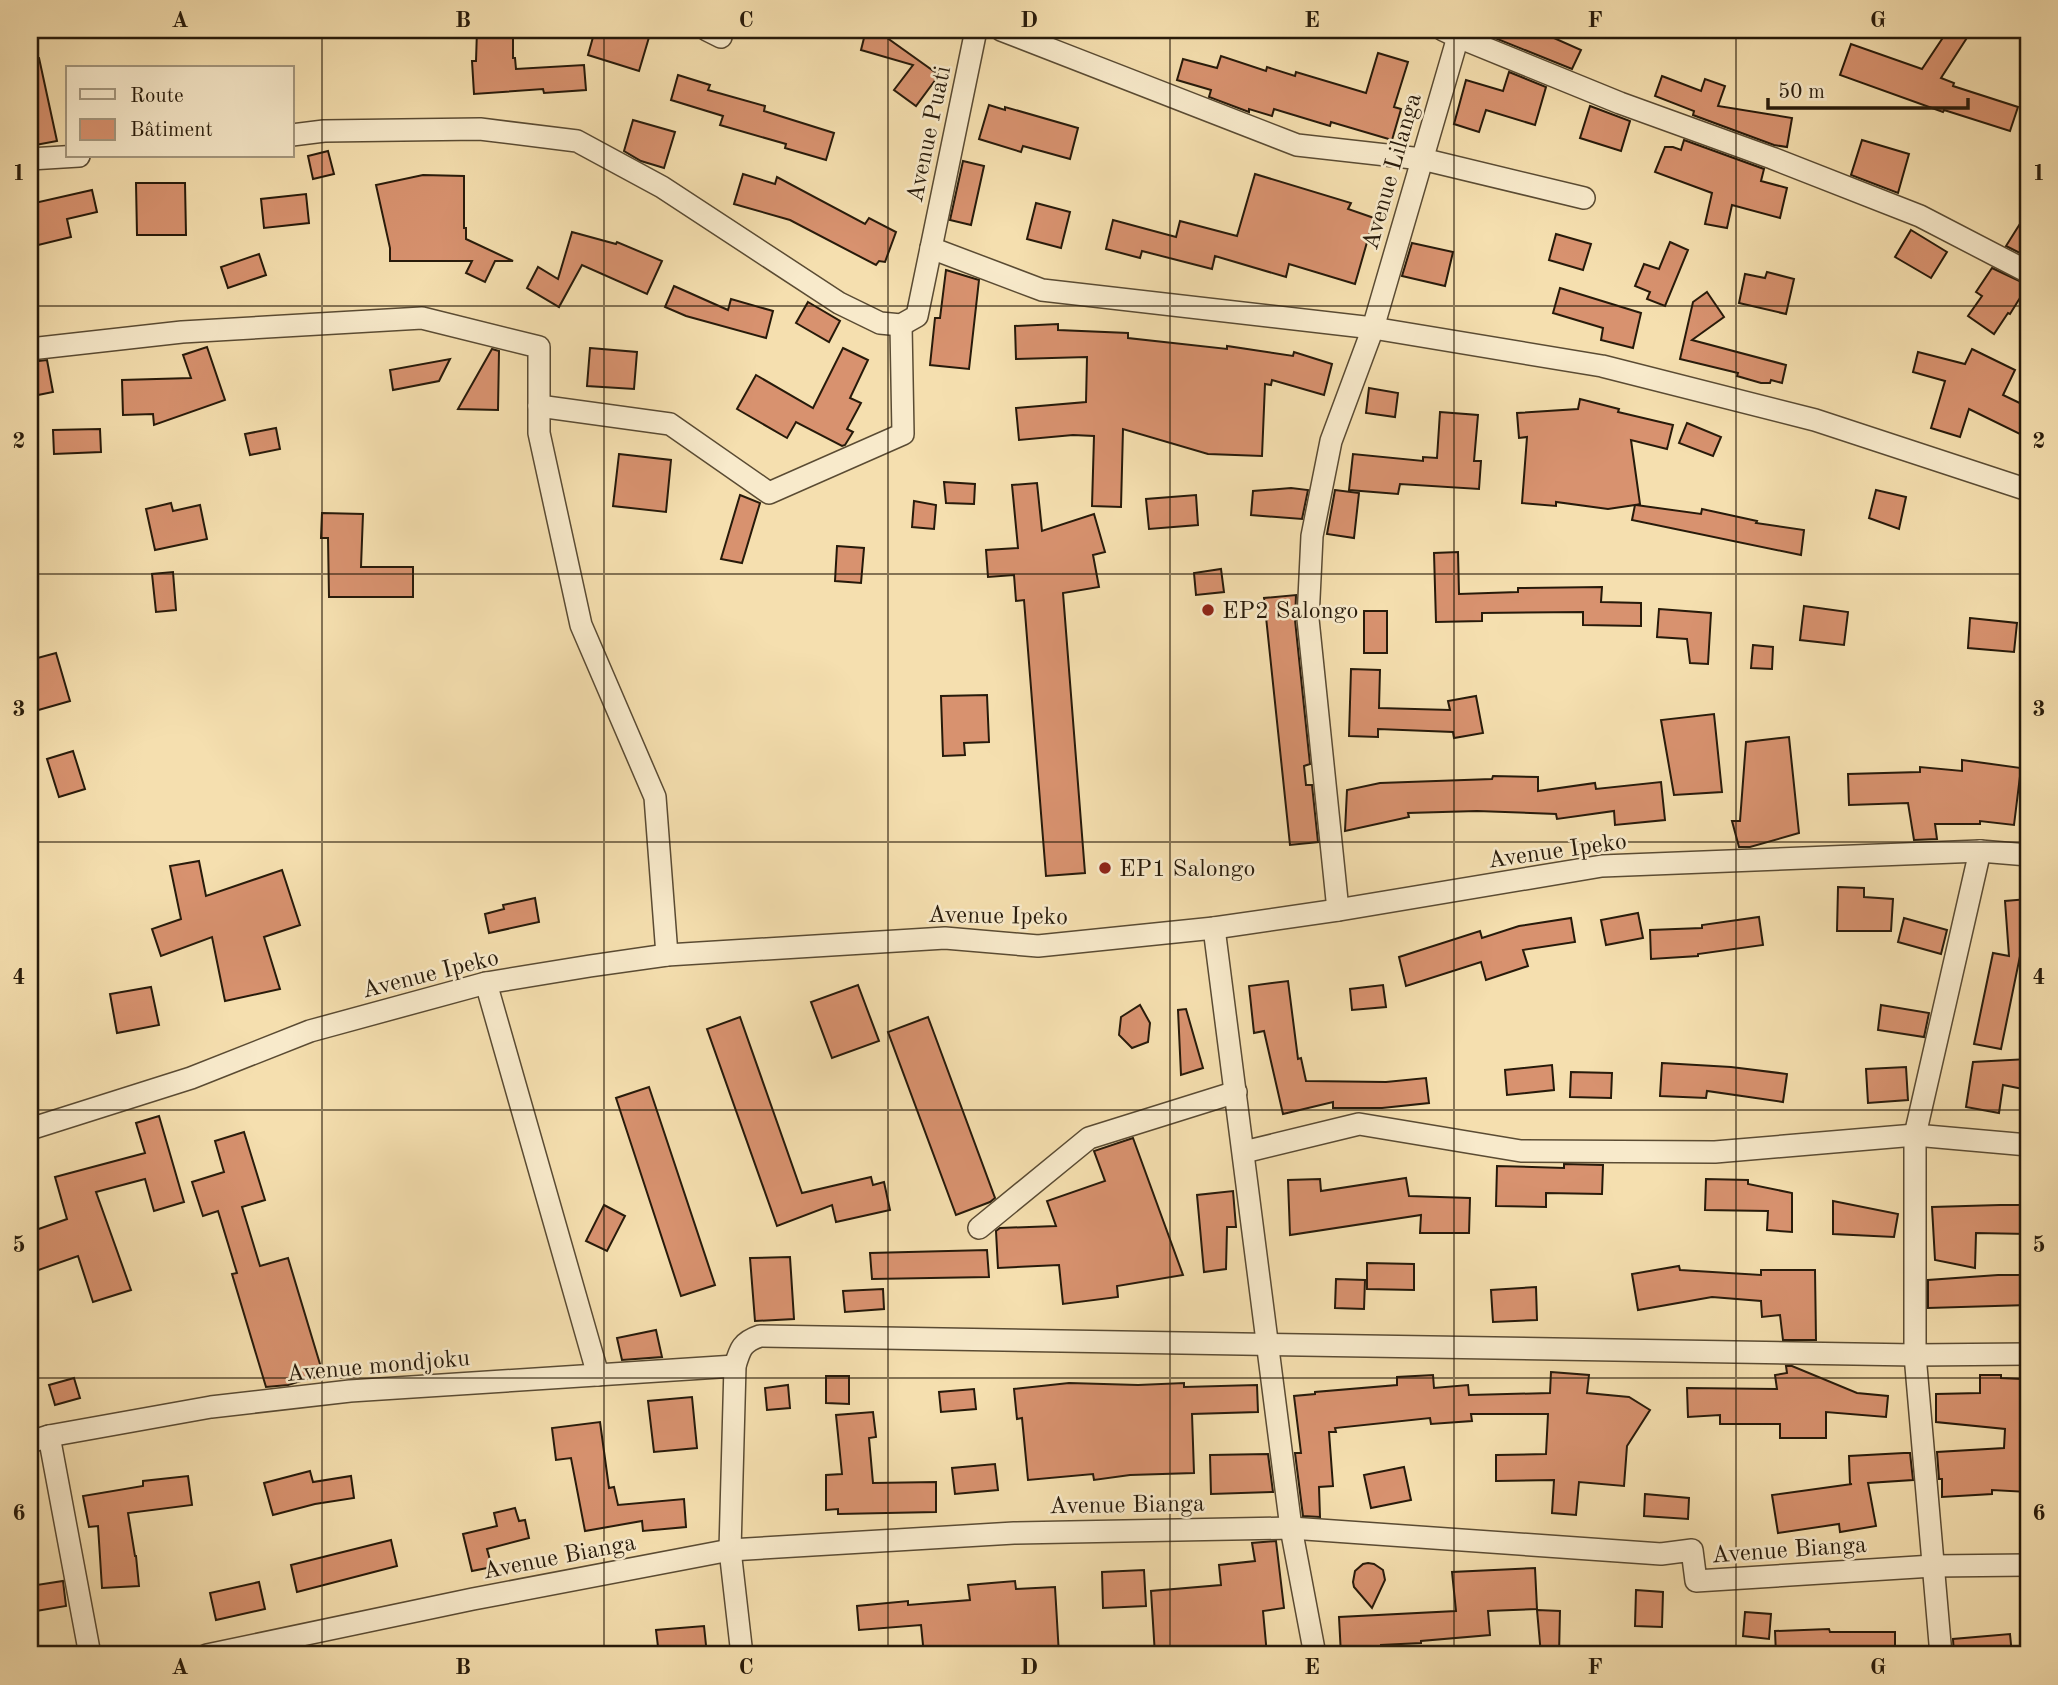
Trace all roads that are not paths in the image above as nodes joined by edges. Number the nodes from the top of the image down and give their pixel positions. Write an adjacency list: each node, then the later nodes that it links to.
1 (976, 30): 9 (street, Avenue Puati)
2 (1001, 30): 7 (street)
3 (1453, 32): 7 (street, Avenue Lilanga); 10 (street)
4 (294, 135): 11 (street)
5 (66, 157): 6 (street)
6 (30, 159)
7 (1422, 159): 8 (street); 12 (street, Avenue Lilanga)
8 (1584, 198)
9 (931, 248): 11 (street, Avenue Puati); 12 (street)
10 (2028, 272)
11 (901, 325): 14 (street)
12 (1373, 328): 15 (street); 18 (street, Avenue Lilanga)
13 (30, 349): 14 (street)
14 (539, 406): 20 (street)
15 (2028, 490)
16 (1980, 851): 17 (street, Avenue Ipeko); 18 (street, Avenue Ipeko); 24 (street)
17 (2028, 855)
18 (1338, 910): 19 (street, Avenue Ipeko)
19 (1214, 928): 20 (street, Avenue Ipeko); 22 (street)
20 (667, 955): 21 (street, Avenue Ipeko)
21 (486, 983): 23 (street, Avenue Ipeko); 32 (street)
22 (1236, 1092): 26 (street); 27 (street)
23 (30, 1129)
24 (1915, 1135): 25 (street); 26 (street); 30 (street)
25 (2028, 1145)
26 (1244, 1152): 28 (street)
27 (979, 1228)
28 (1269, 1346): 30 (street); 31 (street); 34 (street)
29 (2028, 1354): 30 (street)
30 (1915, 1355): 37 (street)
31 (735, 1366): 32 (street, Avenue mondjoku); 35 (street)
32 (598, 1375): 33 (street, Avenue mondjoku)
33 (40, 1439): 38 (street)
34 (1291, 1528): 35 (street, Avenue Bianga); 37 (street, Avenue Bianga); 41 (street)
35 (730, 1550): 39 (street, Avenue Bianga); 40 (street)
36 (2028, 1565): 37 (street, Avenue Bianga)
37 (1933, 1566): 42 (street)
38 (90, 1655)
39 (207, 1655)
40 (742, 1655)
41 (1315, 1655)
42 (1941, 1655)

